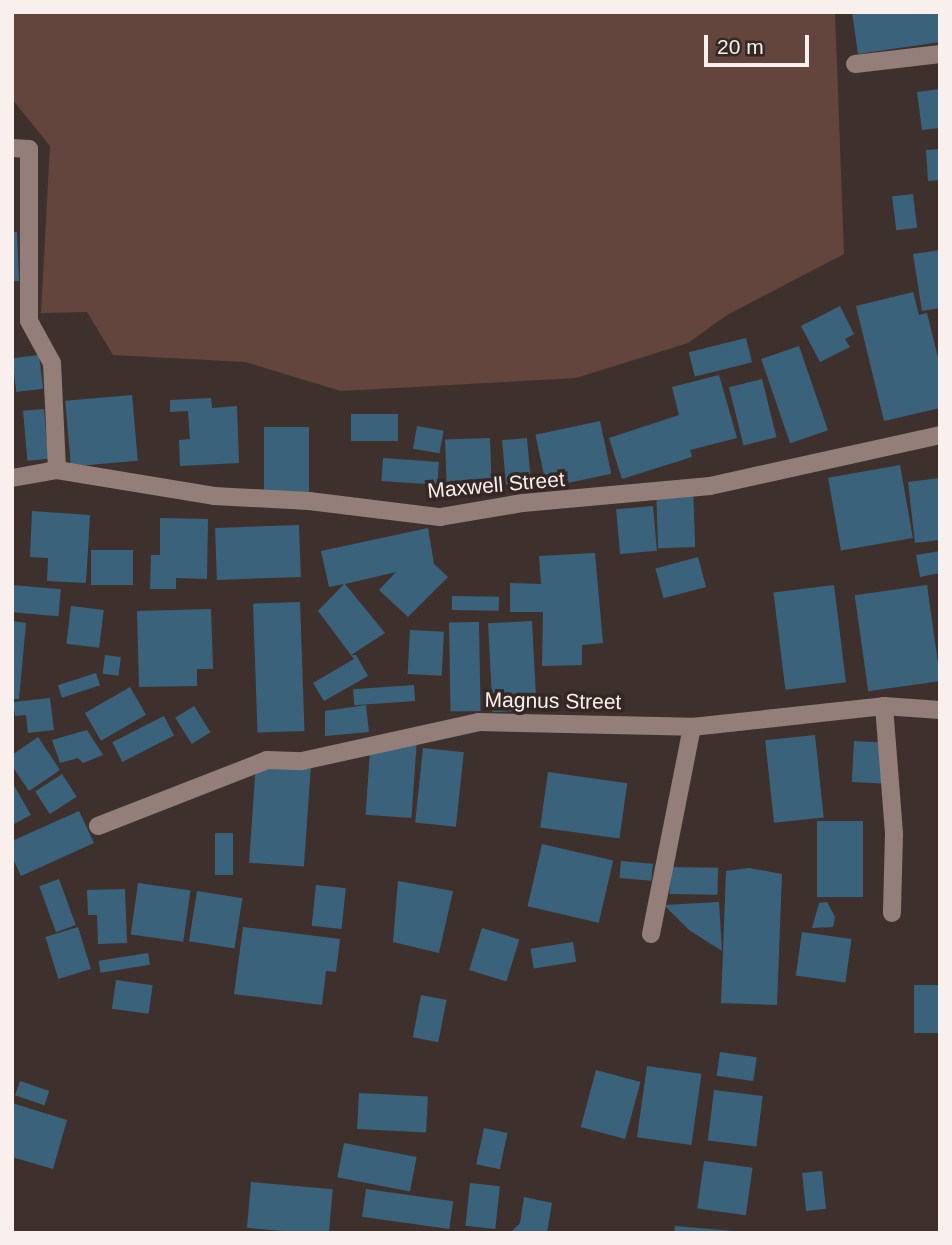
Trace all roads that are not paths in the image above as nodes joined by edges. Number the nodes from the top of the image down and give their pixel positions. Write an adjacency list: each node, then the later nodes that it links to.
1 (940, 54): 2 (street)
2 (855, 64)
3 (12, 148): 5 (street)
4 (940, 435): 5 (street, Maxwell Street)
5 (57, 470): 6 (street, Maxwell Street)
6 (12, 478)
7 (884, 706): 8 (street, Magnus Street); 9 (street, Magnus Street); 11 (street)
8 (940, 710)
9 (692, 727): 10 (street, Magnus Street); 12 (street)
10 (97, 826)
11 (892, 913)
12 (651, 934)

